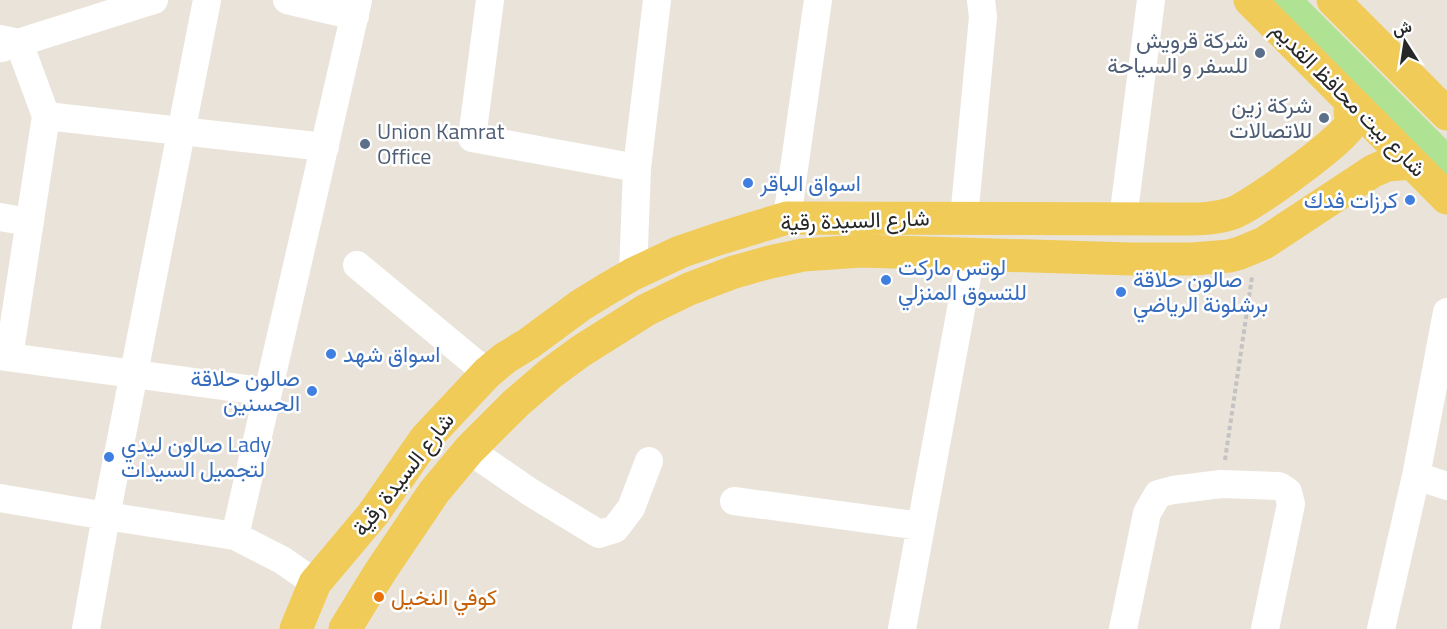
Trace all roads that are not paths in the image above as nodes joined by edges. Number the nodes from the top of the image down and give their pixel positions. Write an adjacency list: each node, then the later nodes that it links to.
1 (154, 0): 12 (street)
2 (207, 0): 16 (street)
3 (287, 0): 11 (street)
4 (490, 0): 19 (street)
5 (657, 0): 19 (street)
6 (818, 0): 22 (street)
7 (981, 0): 23 (street)
8 (1151, 0): 24 (street)
9 (1250, 0): 13 (main road, شارع بيت محافظ القديم)
10 (1333, 0): 14 (main road)
11 (357, 8): 17 (street)
12 (6, 43): 15 (street)
13 (1352, 103): 18 (main road, شارع بيت محافظ القديم); 24 (main road, شارع السيدة رقية)
14 (1444, 108)
15 (46, 116): 16 (street); 25 (street)
16 (181, 132): 17 (street); 32 (street)
17 (325, 147): 33 (street)
18 (1412, 162): 20 (main road, شارع بيت محافظ القديم); 26 (main road, شارع السيدة رقية)
19 (637, 168): 28 (street)
20 (1447, 198)
21 (0, 217): 25 (street)
22 (788, 218): 23 (main road, شارع السيدة رقية); 28 (main road, شارع السيدة رقية)
23 (964, 218): 24 (main road, شارع السيدة رقية)
24 (1123, 219)
25 (30, 222): 30 (street)
26 (970, 255): 34 (main road, شارع السيدة رقية); 41 (street)
27 (357, 265): 31 (street)
28 (633, 274): 31 (main road, شارع السيدة رقية)
29 (1447, 312): 36 (street)
30 (5, 356): 32 (street)
31 (487, 373): 43 (main road, شارع السيدة رقية)
32 (134, 374): 33 (street); 40 (street)
33 (268, 392): 42 (street)
34 (469, 450): 35 (street); 44 (main road, شارع السيدة رقية)
35 (649, 461)
36 (1416, 476): 37 (street); 50 (street)
37 (1447, 486)
38 (0, 498): 40 (street)
39 (734, 501): 41 (street)
40 (106, 516): 42 (street); 45 (street)
41 (921, 526): 47 (street)
42 (236, 536): 43 (street)
43 (315, 583): 44 (main road); 46 (main road, شارع السيدة رقية)
44 (349, 623)
45 (86, 629)
46 (296, 629)
47 (902, 629)
48 (1123, 629): 49 (street)
49 (1265, 629)
50 (1381, 629)

